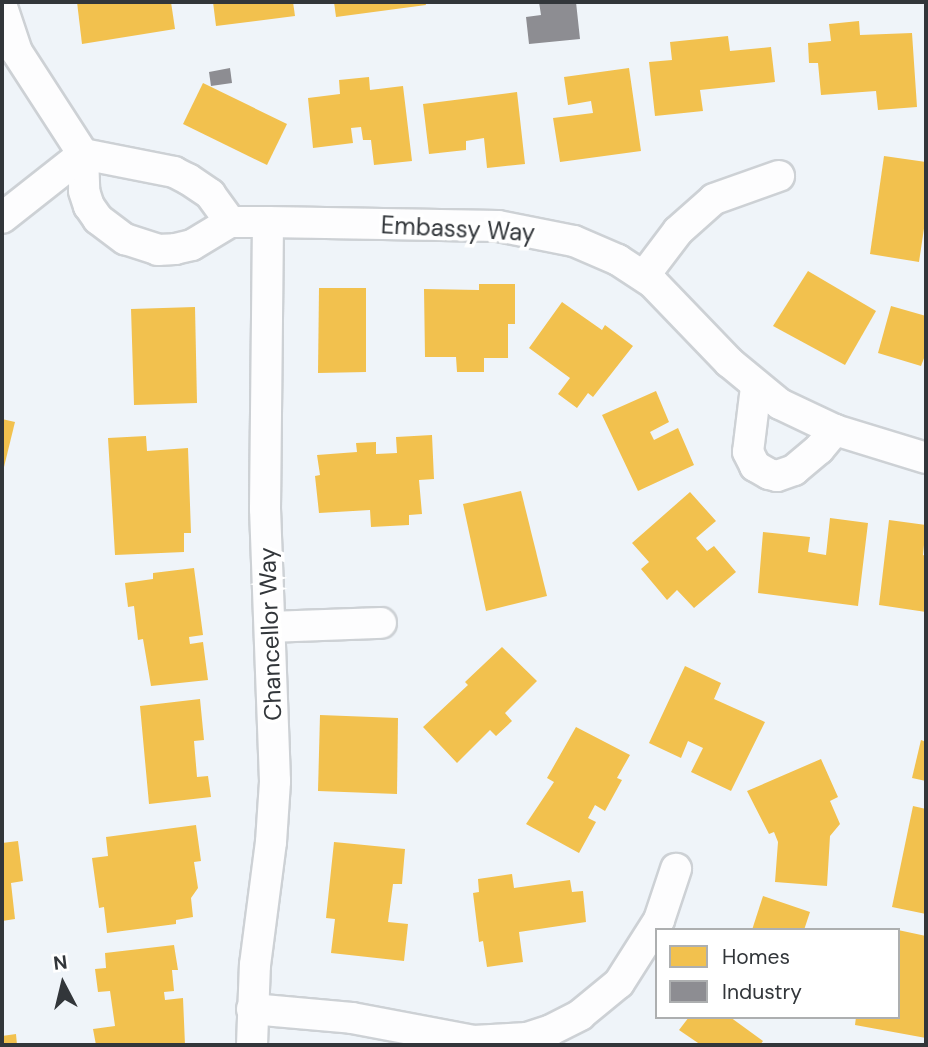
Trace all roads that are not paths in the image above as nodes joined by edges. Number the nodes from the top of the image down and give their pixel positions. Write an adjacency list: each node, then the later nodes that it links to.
1 (2, 7): 2 (street)
2 (83, 154): 4 (street); 5 (street); 5 (street)
3 (779, 176): 7 (street)
4 (2, 218)
5 (230, 222): 6 (street, Embassy Way)
6 (268, 222): 7 (street, Embassy Way); 12 (street, Chancellor Way)
7 (644, 276): 8 (street, Embassy Way)
8 (757, 387): 9 (street, Embassy Way); 9 (street)
9 (835, 430): 10 (street, Embassy Way)
10 (926, 458)
11 (381, 623): 12 (street)
12 (270, 627): 14 (street, Chancellor Way)
13 (676, 869): 14 (street)
14 (252, 1009): 15 (street, Chancellor Way)
15 (252, 1045)

